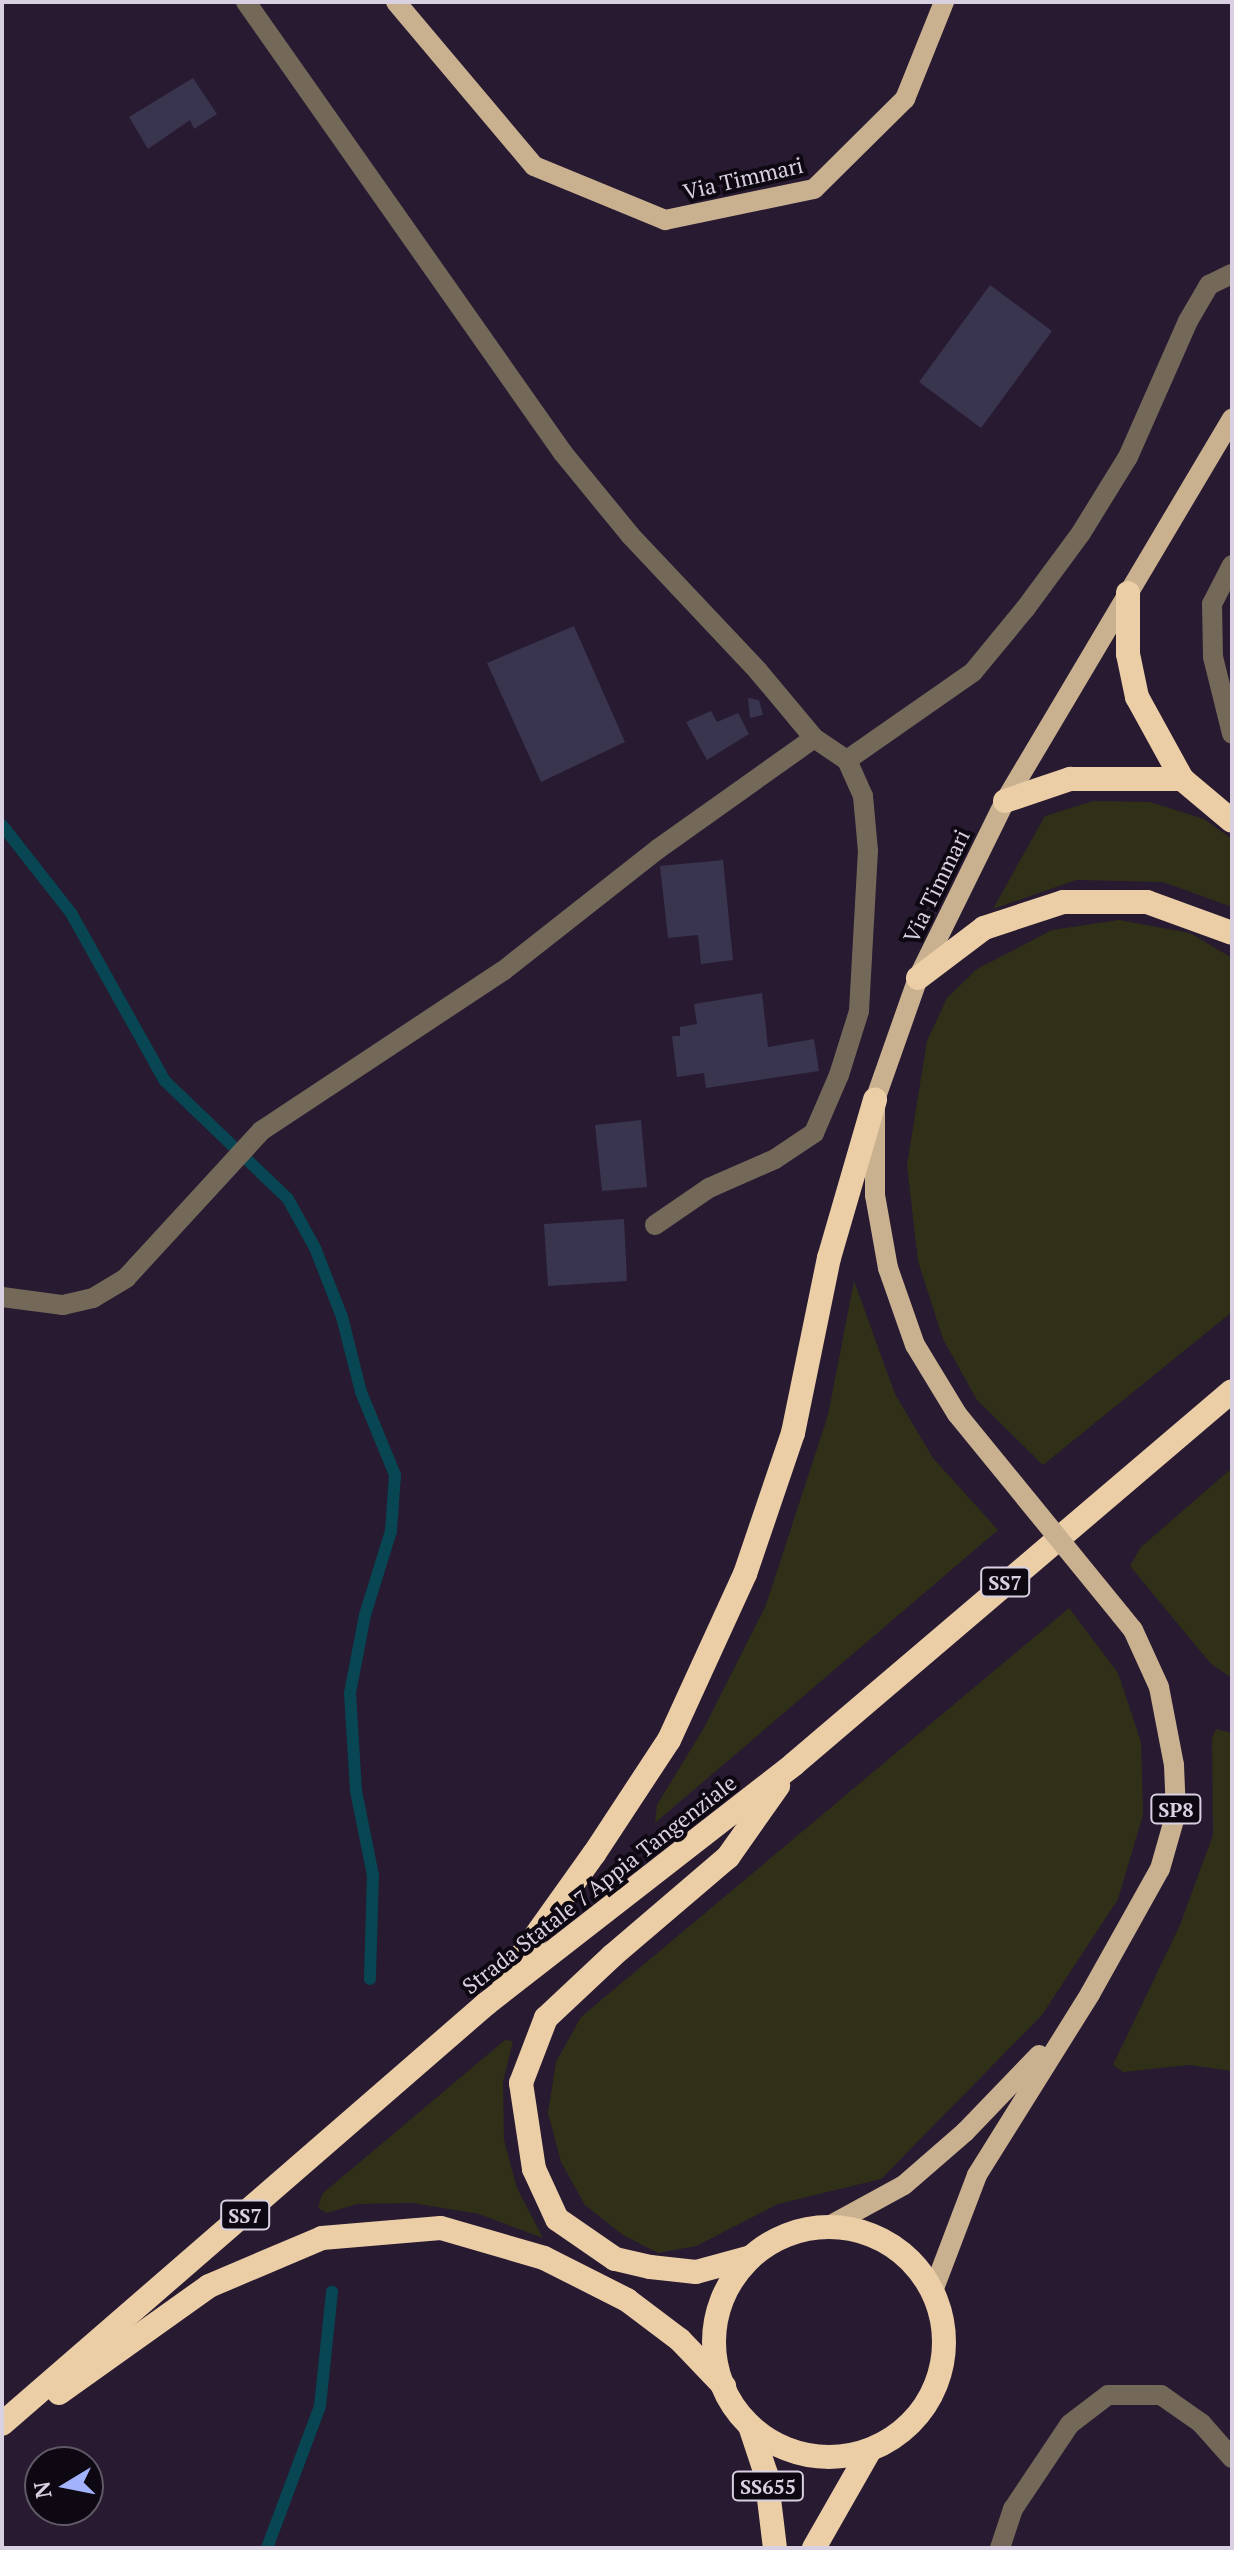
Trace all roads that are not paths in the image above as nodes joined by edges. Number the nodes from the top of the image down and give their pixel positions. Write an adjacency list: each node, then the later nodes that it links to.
1 (246, 2): 9 (street)
2 (396, 2): 3 (main road, Via Timmari)
3 (944, 2)
4 (1232, 274): 10 (street)
5 (1232, 418): 7 (main road, Via Timmari)
6 (1232, 565): 8 (street)
7 (1128, 593): 11 (highway); 12 (main road, Via Timmari)
8 (1232, 734)
9 (814, 738): 10 (street); 18 (street)
10 (847, 760): 17 (street)
11 (1182, 779): 12 (highway); 13 (highway)
12 (1005, 801): 15 (main road, Via Timmari)
13 (1232, 821)
14 (1232, 933): 15 (highway)
15 (918, 978): 16 (main road, Via Timmari)
16 (875, 1100): 22 (main road, Via Timmari / SP8, bridge); 23 (highway)
17 (655, 1225)
18 (2, 1297)
19 (1232, 1379): 20 (highway)
20 (1226, 1396): 21 (highway, Strada Statale 7 Appia Tangenziale / SS7)
21 (794, 1764): 23 (highway, Strada Statale 7 Appia Tangenziale / SS7); 25 (highway)
22 (1090, 1994): 24 (main road, SP8); 26 (main road, SP8)
23 (486, 2004): 28 (highway, Strada Statale 7 Appia Tangenziale / SS7)
24 (829, 2226): 25 (highway); 26 (highway)
25 (751, 2257): 27 (highway)
26 (933, 2291): 31 (highway)
27 (724, 2386): 29 (highway); 30 (highway)
28 (2, 2424)
29 (750, 2426): 31 (highway); 33 (highway, SS655)
30 (2, 2434)
31 (870, 2450): 34 (highway, SS655)
32 (1232, 2458): 35 (street)
33 (775, 2548)
34 (814, 2548)
35 (1000, 2548)

